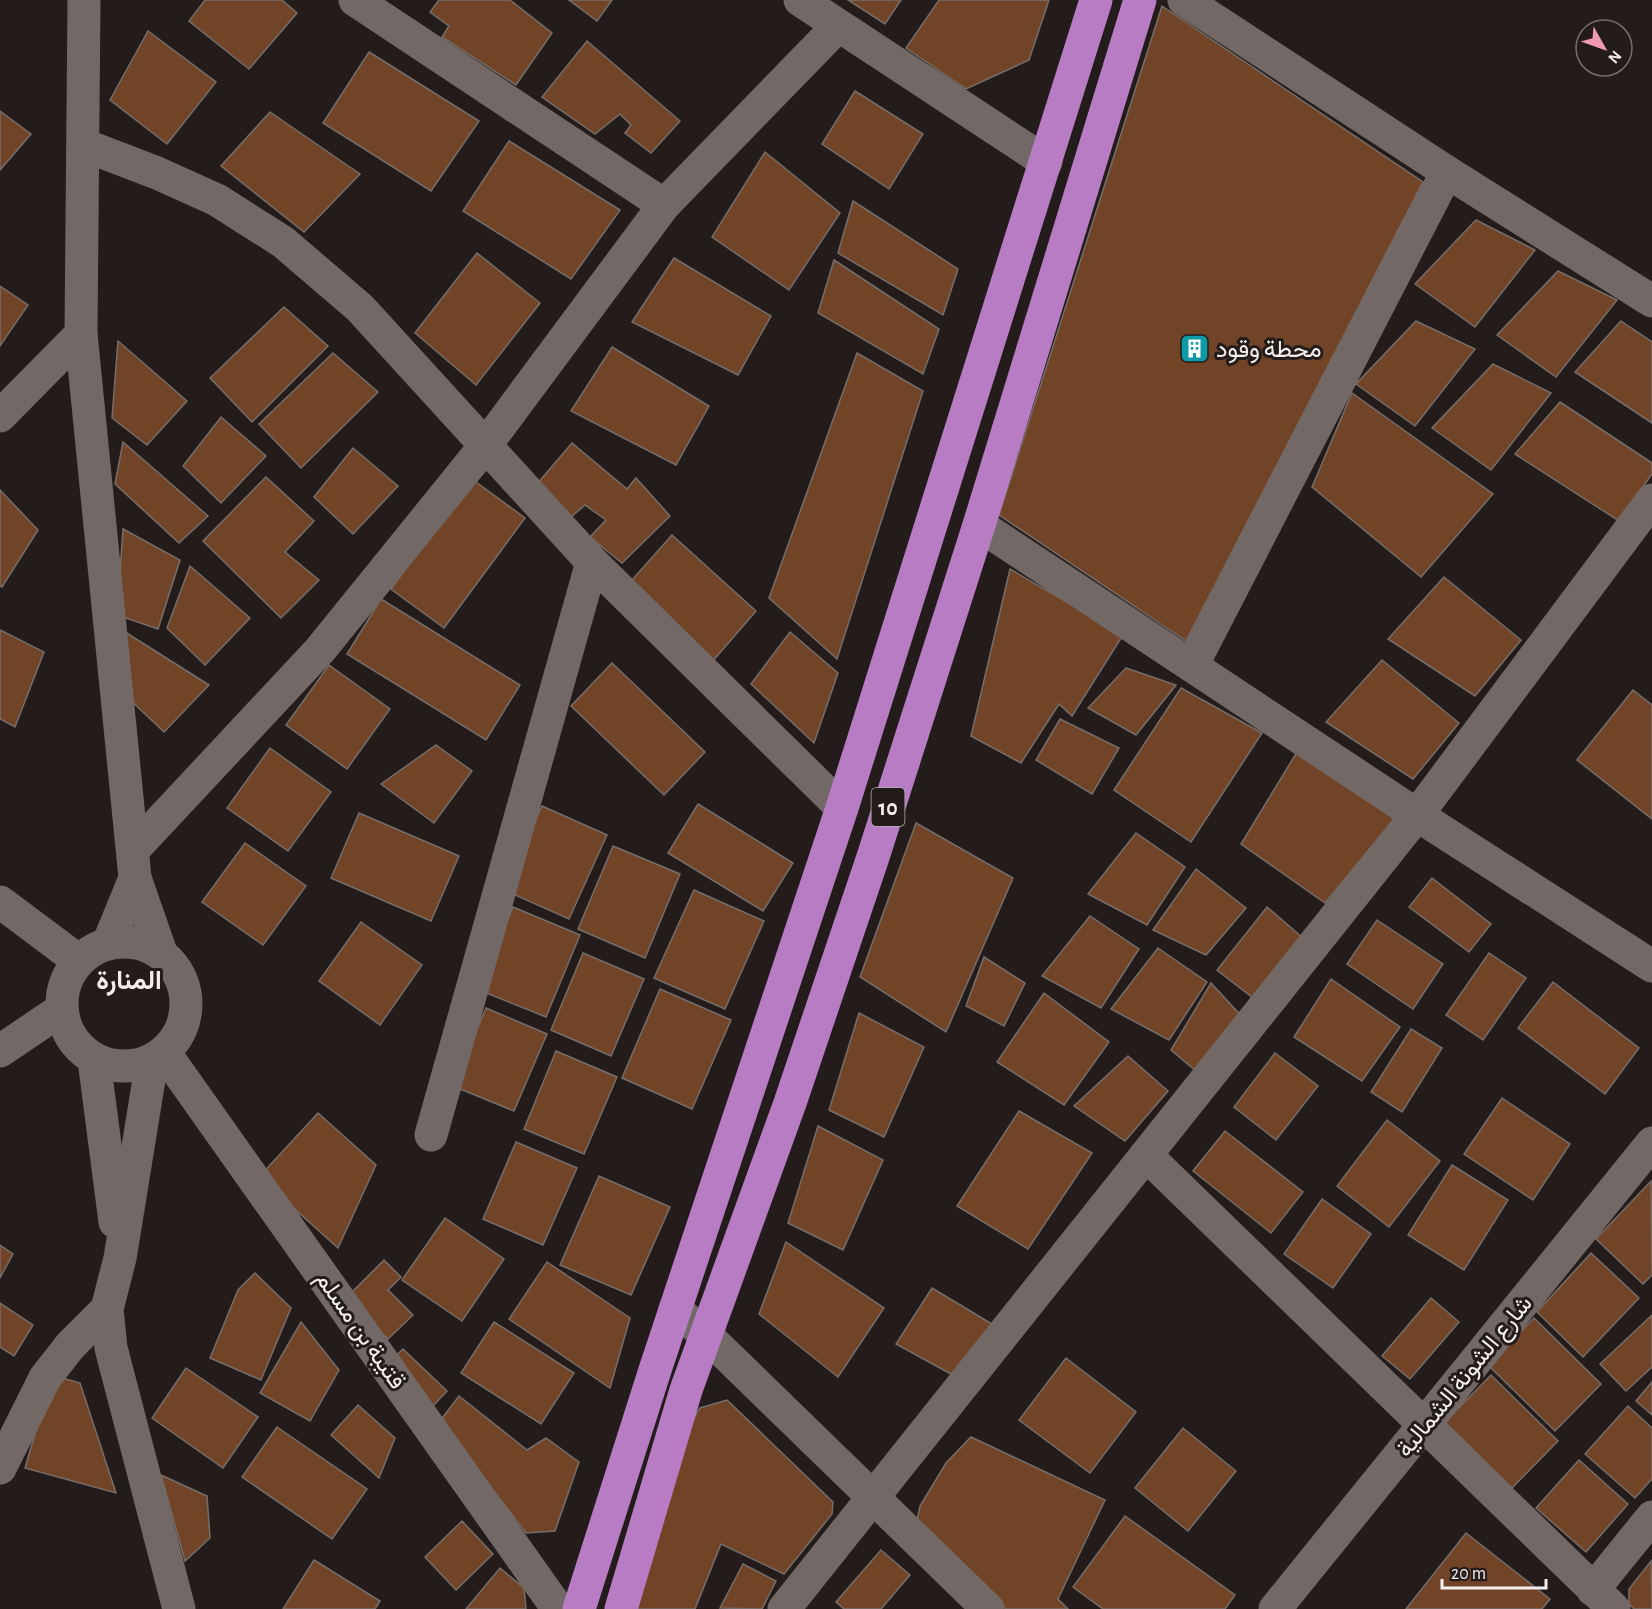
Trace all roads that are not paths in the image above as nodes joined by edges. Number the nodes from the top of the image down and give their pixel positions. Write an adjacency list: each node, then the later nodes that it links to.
1 (84, 0): 8 (street)
2 (355, 0): 11 (street)
3 (800, 0): 7 (street)
4 (1096, 0): 9 (highway, 10)
5 (1140, 0): 17 (highway, 10)
6 (1184, 0): 10 (street)
7 (838, 26): 9 (street); 11 (street)
8 (84, 145): 13 (street); 15 (street)
9 (1046, 162): 20 (highway, 10)
10 (1447, 172): 12 (street); 19 (street)
11 (664, 204): 15 (street)
12 (1652, 301)
13 (81, 334): 14 (street); 22 (street)
14 (0, 416)
15 (485, 446): 18 (street); 22 (street)
16 (1652, 500): 21 (street)
17 (979, 525): 19 (street); 38 (highway, 10)
18 (592, 562): 20 (street); 32 (street)
19 (1193, 664): 21 (street)
20 (842, 808): 37 (highway, 10)
21 (1418, 815): 27 (street); 34 (street)
22 (135, 864): 24 (street); 25 (street)
23 (0, 902): 26 (street)
24 (108, 944): 25 (street); 26 (street)
25 (161, 953): 30 (street)
26 (79, 961): 28 (street)
27 (1652, 966)
28 (62, 1009): 29 (street); 31 (street)
29 (0, 1051)
30 (158, 1056): 31 (street); 35 (street); 45 (street, قتيبة بن مسلم)
31 (94, 1060): 35 (street)
32 (431, 1135)
33 (1652, 1143): 39 (street, شارع الشونة الشمالية)
34 (1146, 1155): 39 (street); 41 (street)
35 (120, 1258): 36 (street)
36 (107, 1309): 40 (street); 44 (street)
37 (675, 1309): 38 (street); 46 (highway, 10)
38 (707, 1335): 41 (street); 47 (highway, 10)
39 (1424, 1425): 43 (street); 50 (street, شارع الشونة الشمالية)
40 (0, 1468)
41 (874, 1497): 48 (street); 49 (street)
42 (1652, 1517): 43 (street)
43 (1603, 1599)
44 (178, 1609)
45 (558, 1609)
46 (579, 1609)
47 (621, 1609)
48 (784, 1609)
49 (988, 1609)
50 (1275, 1609)

